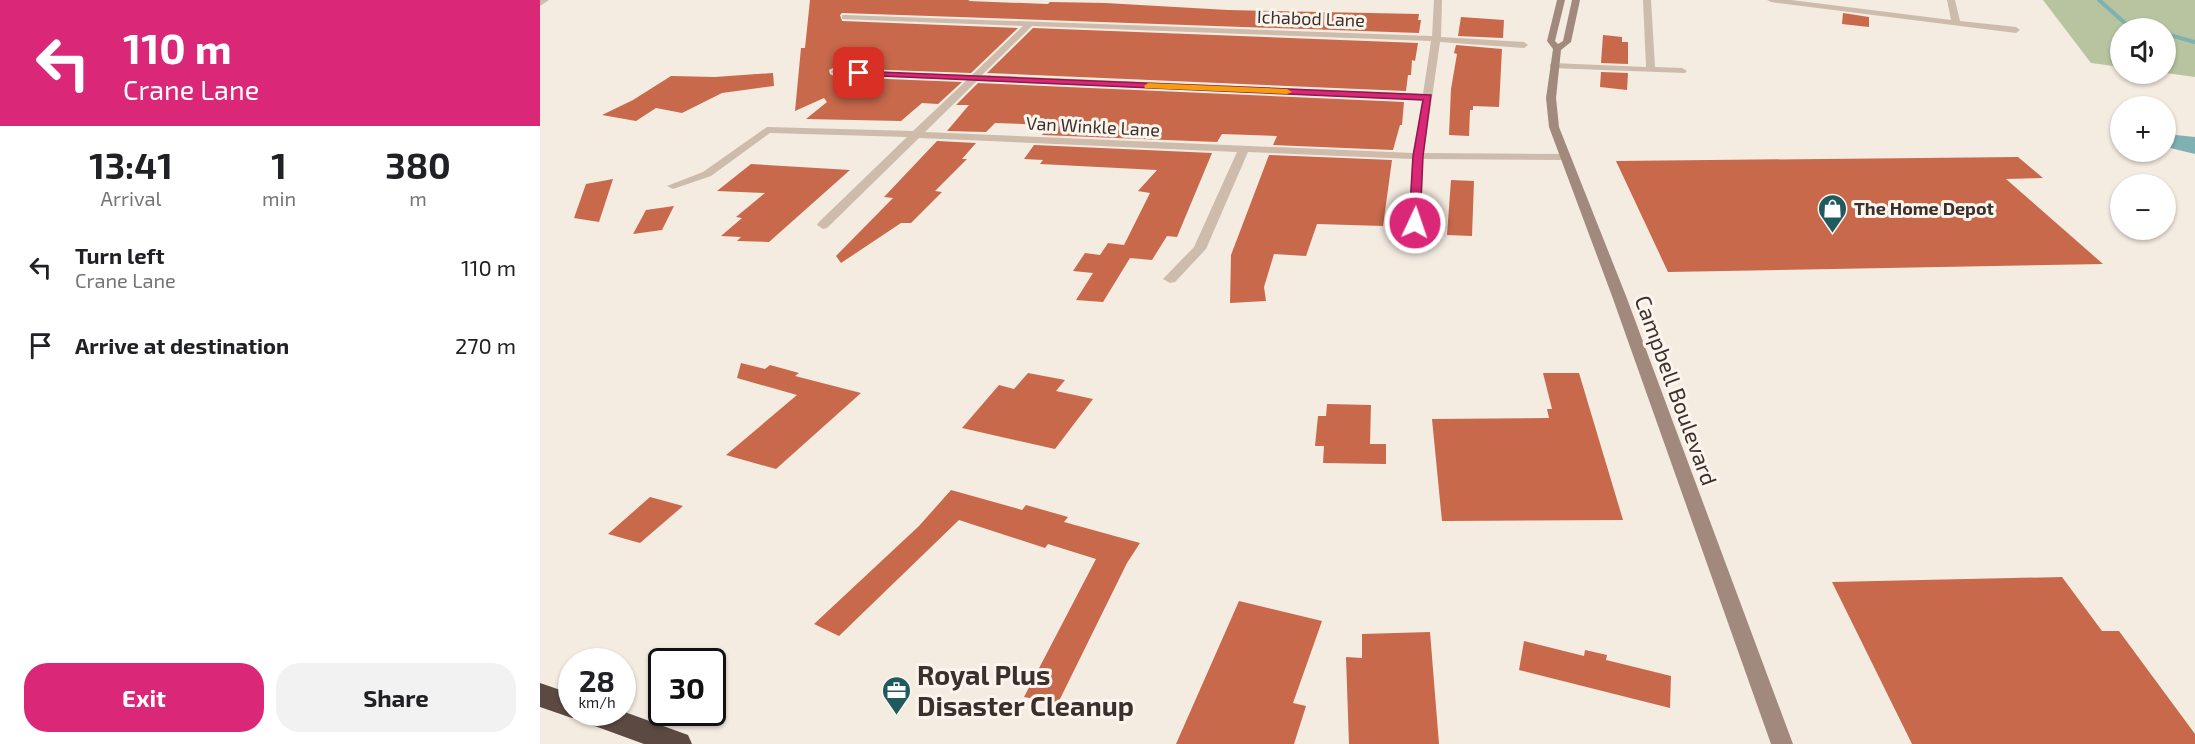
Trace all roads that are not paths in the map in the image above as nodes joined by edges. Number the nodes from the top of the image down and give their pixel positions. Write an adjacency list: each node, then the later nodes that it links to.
1 (545, 0): 8 (street)
2 (1438, 0): 13 (street)
3 (1561, 0): 15 (street, Campbell Boulevard)
4 (1576, 0): 15 (street, Campbell Boulevard)
5 (1647, 0): 17 (street)
6 (1771, 0): 10 (street)
7 (1951, 0): 10 (street)
8 (540, 4)
9 (845, 17): 11 (street, Ichabod Lane)
10 (1956, 22): 12 (street)
11 (1030, 24): 13 (street, Ichabod Lane); 20 (street)
12 (2016, 30)
13 (1436, 39): 14 (street, Ichabod Lane); 21 (street)
14 (1524, 45)
15 (1557, 49): 16 (street, Campbell Boulevard)
16 (1553, 66): 17 (street); 25 (street, Campbell Boulevard)
17 (1652, 70): 18 (street)
18 (1682, 71)
19 (836, 72): 20 (street)
20 (974, 79): 21 (street); 22 (street)
21 (1428, 97): 24 (street)
22 (915, 135): 23 (street, Van Winkle Lane); 26 (street, Van Winkle Lane); 28 (street)
23 (1244, 150): 24 (street, Van Winkle Lane); 29 (street)
24 (1418, 156): 25 (street, Van Winkle Lane); 27 (street)
25 (1565, 157): 34 (street, Campbell Boulevard)
26 (673, 186)
27 (1415, 223)
28 (823, 225)
29 (1170, 279)
30 (540, 695): 31 (highway)
31 (558, 701)
32 (629, 726): 33 (highway)
33 (680, 744)
34 (1782, 744)

